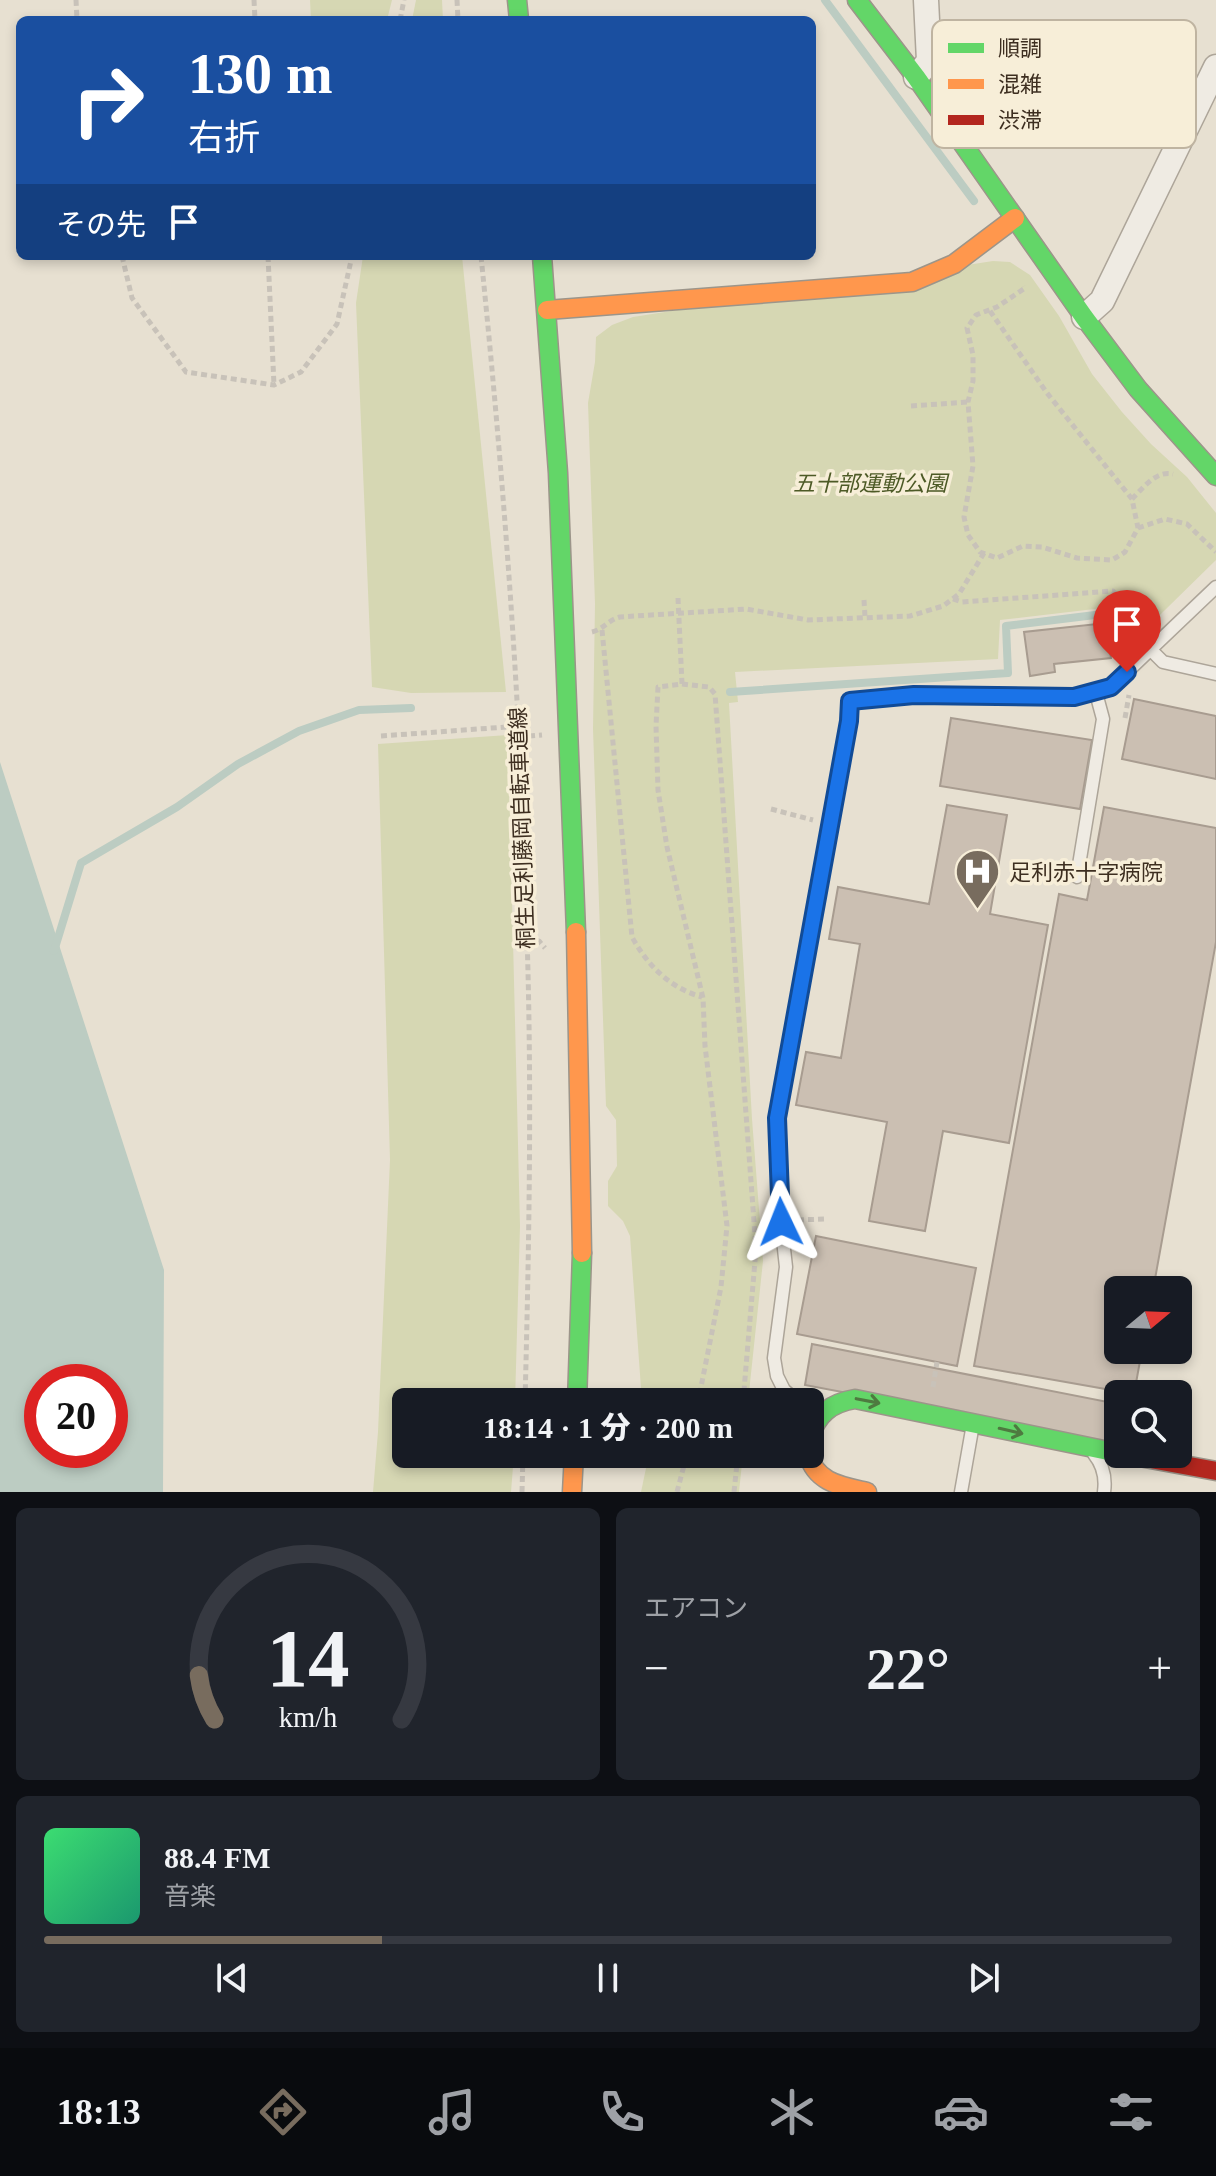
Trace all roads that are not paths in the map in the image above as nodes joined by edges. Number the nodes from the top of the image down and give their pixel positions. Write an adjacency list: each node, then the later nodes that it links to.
1 (857, 0): 4 (street)
2 (926, 0): 4 (street)
3 (1216, 67): 6 (street)
4 (916, 77): 5 (street)
5 (932, 100)
6 (1196, 108)
7 (966, 148): 9 (street)
8 (1177, 148): 12 (street)
9 (1015, 218): 11 (street); 12 (street)
10 (542, 260): 11 (street)
11 (547, 310): 19 (street)
12 (1084, 317): 13 (street)
13 (1216, 476)
14 (1216, 587): 15 (lane)
15 (1150, 649): 16 (lane); 17 (lane)
16 (1216, 674)
17 (1096, 693): 18 (lane); 20 (lane)
18 (1077, 877)
19 (577, 1388)
20 (783, 1388)
21 (824, 1408): 22 (street, one-way to 22)
22 (973, 1422): 23 (street, one-way to 23); 31 (lane)
23 (1089, 1448): 24 (street); 32 (lane)
24 (1104, 1451)
25 (1192, 1467): 28 (street)
26 (573, 1468): 29 (street)
27 (812, 1468): 30 (street)
28 (1216, 1471)
29 (572, 1492)
30 (867, 1492)
31 (961, 1492)
32 (1104, 1492)

